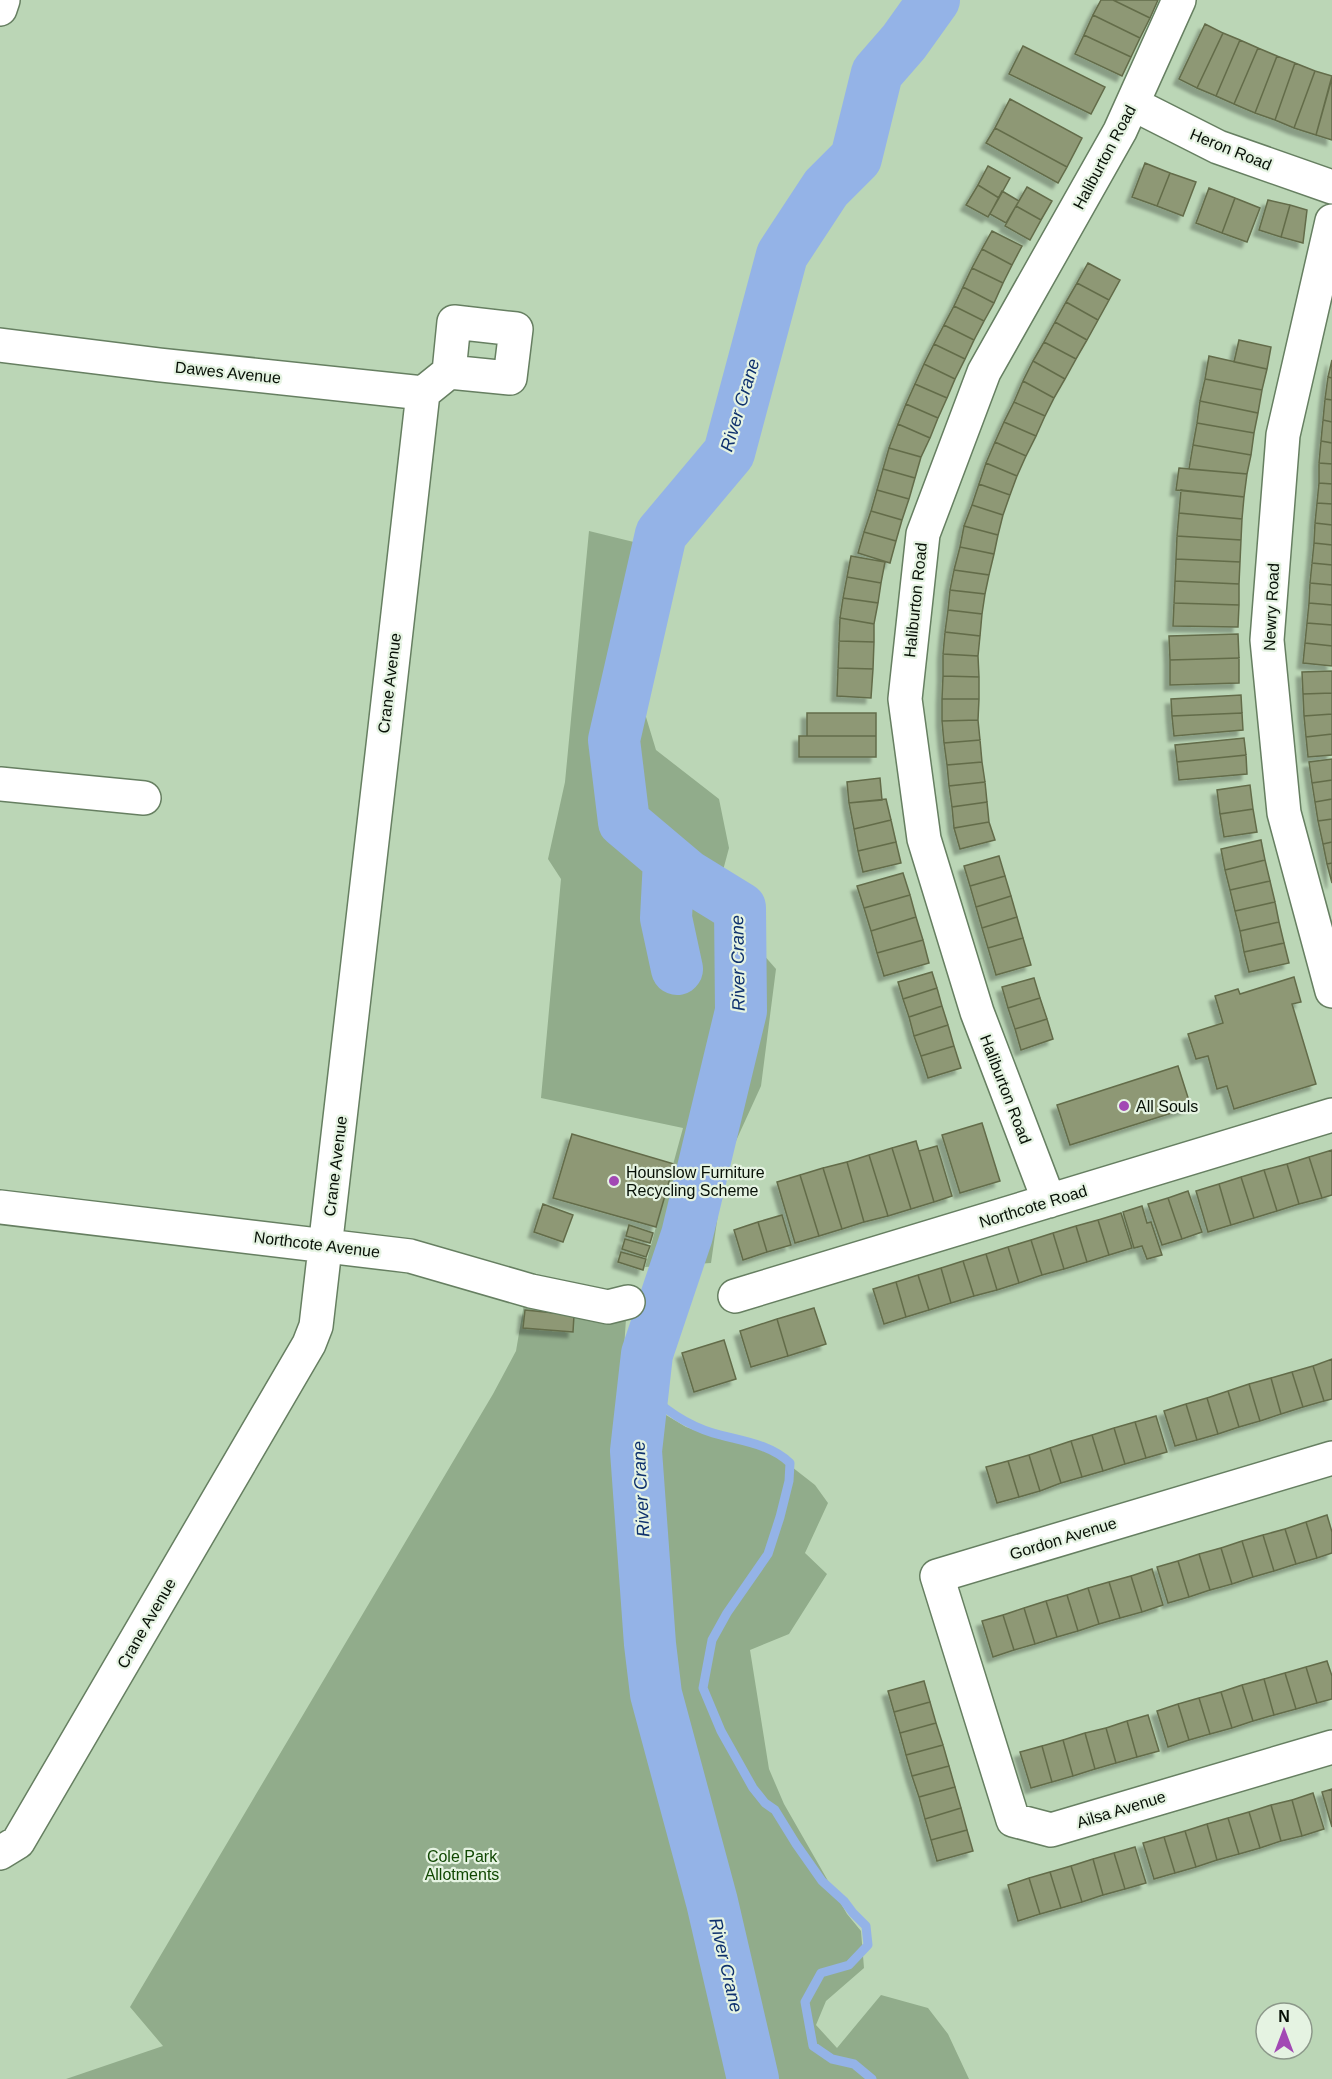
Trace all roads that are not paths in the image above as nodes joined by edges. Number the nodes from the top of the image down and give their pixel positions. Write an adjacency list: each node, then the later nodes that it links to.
1 (3, 0): 3 (street)
2 (1179, 0): 4 (street, Haliburton Road)
3 (0, 9)
4 (1132, 104): 5 (street, Heron Road); 14 (street, Haliburton Road)
5 (1332, 187)
6 (1332, 221): 12 (street, Newry Road)
7 (0, 345): 9 (street, Dawes Avenue)
8 (449, 372): 9 (street)
9 (423, 393): 16 (street, Crane Avenue)
10 (0, 784): 11 (street)
11 (144, 798)
12 (1332, 992)
13 (1332, 1115): 14 (street, Northcote Road)
14 (1049, 1201): 17 (street, Northcote Road)
15 (0, 1207): 16 (street, Northcote Avenue)
16 (326, 1244): 18 (street, Northcote Avenue); 22 (street, Crane Avenue)
17 (735, 1296)
18 (628, 1302)
19 (1332, 1458): 20 (street, Gordon Avenue)
20 (980, 1718): 21 (street, Ailsa Avenue)
21 (1332, 1747)
22 (0, 1853)

